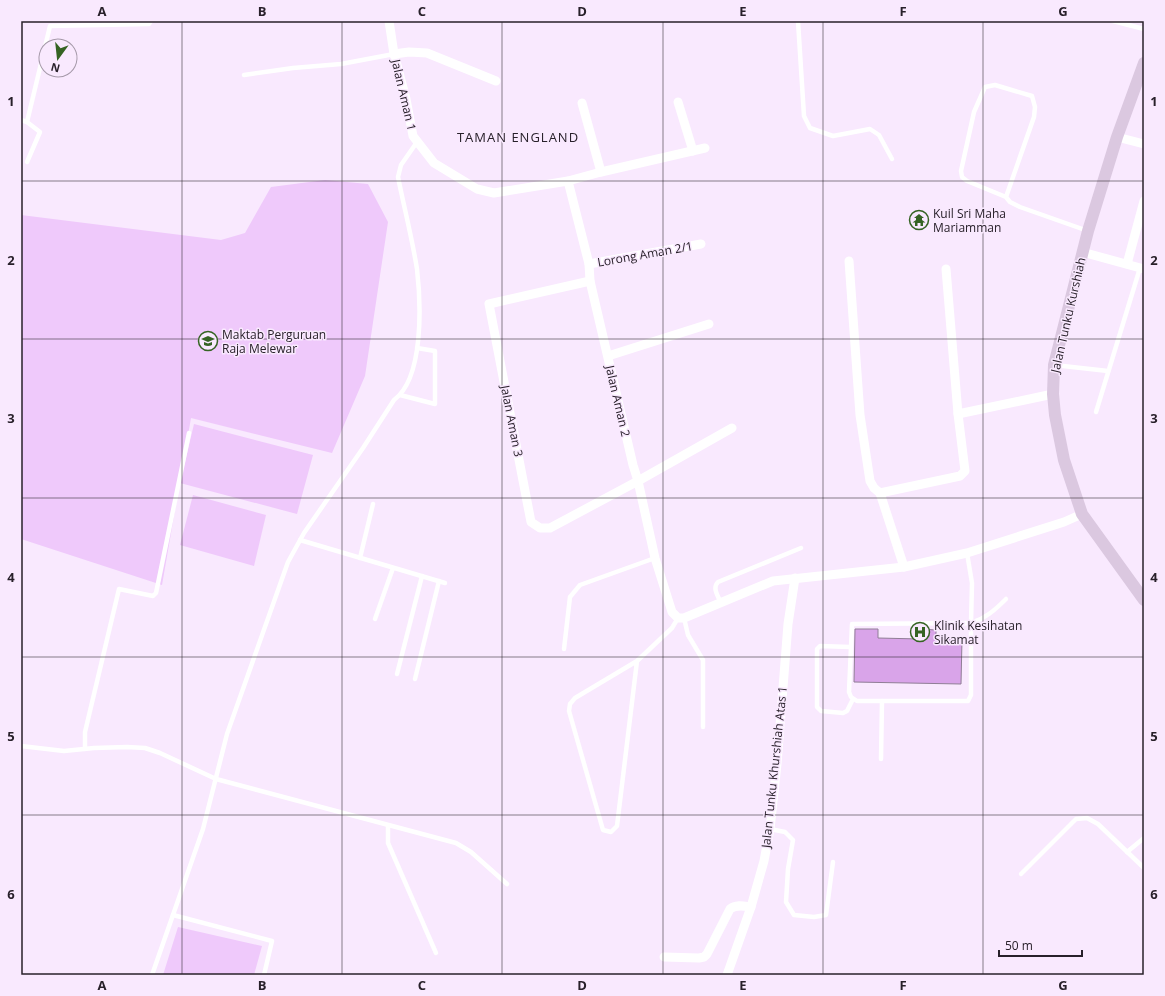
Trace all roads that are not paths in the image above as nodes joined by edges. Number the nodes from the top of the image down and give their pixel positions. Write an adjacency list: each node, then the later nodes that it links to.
1 (151, 21): 13 (lane)
2 (389, 21): 6 (street, Jalan Aman 1)
3 (798, 21): 19 (lane)
4 (1113, 21): 5 (lane)
5 (1144, 28)
6 (394, 54): 8 (lane); 9 (street); 15 (street, Jalan Aman 1)
7 (1144, 63): 14 (main road, Jalan Tunku Kurshiah)
8 (244, 75)
9 (496, 81)
10 (678, 102): 18 (street)
11 (582, 103): 21 (street)
12 (21, 120): 13 (lane)
13 (27, 122): 20 (lane)
14 (1117, 137): 16 (street); 25 (main road, Jalan Tunku Kurshiah)
15 (418, 142): 22 (street, Jalan Aman 1); 35 (lane)
16 (1144, 144)
17 (705, 148): 18 (street, Jalan Aman 1)
18 (693, 151): 21 (street, Jalan Aman 1)
19 (892, 159)
20 (28, 162)
21 (602, 172): 22 (street, Jalan Aman 1)
22 (568, 181): 29 (street, Jalan Aman 2)
23 (1006, 197): 23 (lane); 25 (lane)
24 (1144, 202): 30 (street)
25 (1088, 231): 27 (main road, Jalan Tunku Kurshiah)
26 (701, 244): 29 (street, Lorong Aman 2/1)
27 (1082, 252): 30 (street); 37 (main road, Jalan Tunku Kurshiah)
28 (849, 261): 46 (street)
29 (589, 264): 33 (street, Jalan Aman 2)
30 (1127, 264): 31 (street)
31 (1142, 268): 38 (lane)
32 (946, 269): 42 (street)
33 (590, 281): 36 (street, Jalan Aman 2); 45 (street, Jalan Aman 3)
34 (709, 324): 36 (street)
35 (417, 348): 40 (lane); 40 (lane)
36 (608, 356): 45 (street, Jalan Aman 2)
37 (1054, 366): 38 (lane); 39 (main road, Jalan Tunku Kurshiah)
38 (1108, 371): 41 (lane)
39 (1053, 394): 42 (street); 48 (main road, Jalan Tunku Kurshiah)
40 (400, 395): 49 (lane)
41 (1096, 412)
42 (958, 414): 46 (street)
43 (732, 428): 45 (street)
44 (189, 433): 75 (lane)
45 (638, 481): 53 (street, Jalan Aman 2)
46 (880, 493): 54 (street)
47 (373, 504): 52 (lane)
48 (1082, 514): 51 (street); 61 (main road, Jalan Tunku Kurshiah)
49 (300, 540): 52 (lane); 77 (lane)
50 (801, 548): 62 (lane)
51 (967, 553): 54 (street); 65 (lane)
52 (360, 558): 55 (lane)
53 (655, 558): 63 (street, Jalan Aman 2); 67 (lane)
54 (904, 567): 57 (street)
55 (393, 568): 56 (lane); 64 (lane)
56 (422, 576): 58 (lane); 69 (lane)
57 (795, 578): 62 (street); 79 (street, Jalan Tunku Khurshiah Atas 1)
58 (439, 581): 59 (lane); 70 (lane)
59 (445, 583)
60 (1006, 599): 65 (lane)
61 (1144, 600)
62 (721, 603): 63 (street)
63 (681, 618): 68 (lane); 73 (lane)
64 (375, 619)
65 (971, 623): 66 (lane); 72 (lane)
66 (850, 646): 71 (lane); 71 (lane)
67 (564, 649)
68 (637, 661): 68 (lane)
69 (397, 674)
70 (415, 679)
71 (853, 699): 72 (lane)
72 (882, 701): 76 (lane)
73 (703, 727)
74 (21, 746): 75 (lane)
75 (85, 749): 77 (lane)
76 (881, 759)
77 (216, 779): 78 (lane); 87 (lane)
78 (388, 826): 85 (lane); 88 (lane)
79 (770, 829): 82 (lane); 86 (street, Jalan Tunku Khurshiah Atas 1)
80 (1144, 838): 81 (lane)
81 (1127, 852): 83 (lane); 84 (lane)
82 (833, 862)
83 (1144, 868)
84 (1021, 874)
85 (506, 884)
86 (751, 907): 89 (street); 92 (street, Jalan Tunku Khurshiah Atas 1)
87 (173, 915): 90 (lane); 91 (lane)
88 (436, 952)
89 (664, 957)
90 (152, 975)
91 (264, 975)
92 (727, 975)

